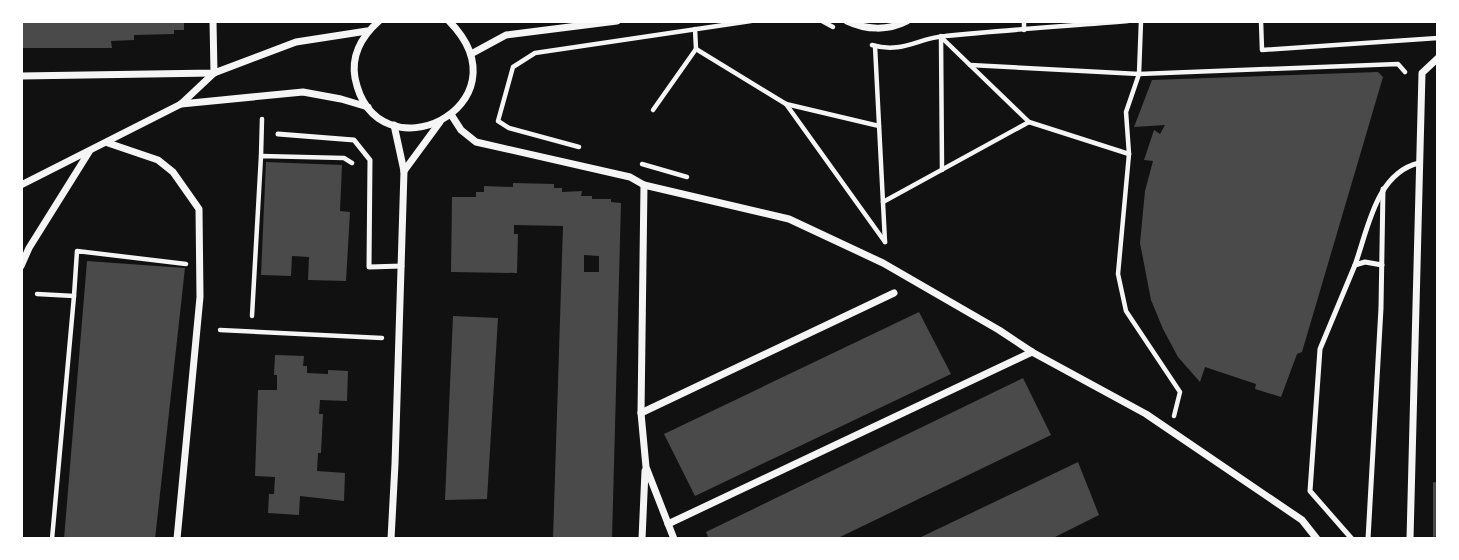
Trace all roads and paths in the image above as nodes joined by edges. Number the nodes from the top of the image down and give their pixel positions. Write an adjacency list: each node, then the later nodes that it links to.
1 (213, 21): 23 (street)
2 (379, 21): 14 (street)
3 (449, 21): 19 (street)
4 (617, 21): 19 (street)
5 (751, 21): 12 (path)
6 (847, 21): 7 (street)
7 (907, 21)
8 (1024, 21): 13 (path)
9 (1128, 21): 13 (path)
10 (1141, 21): 24 (path)
11 (1261, 21): 16 (path)
12 (695, 29): 18 (path); 35 (path)
13 (1024, 30): 15 (path)
14 (368, 31): 23 (street); 28 (street)
15 (1003, 32)
16 (1438, 38)
17 (875, 46): 34 (path)
18 (696, 49): 27 (path); 29 (path)
19 (471, 54): 30 (street)
20 (1438, 58): 40 (street)
21 (970, 65): 24 (path); 32 (path); 42 (path)
22 (1405, 72): 24 (path)
23 (214, 73): 25 (street); 26 (street)
24 (1139, 74): 39 (path)
25 (21, 76)
26 (181, 104): 28 (street); 37 (street)
27 (786, 104): 34 (path); 48 (path)
28 (368, 107): 33 (street)
29 (653, 110)
30 (452, 116): 31 (street); 45 (street)
31 (440, 122): 33 (street); 43 (street)
32 (1029, 122): 39 (path); 42 (path)
33 (394, 125): 43 (street)
34 (879, 126): 47 (path)
35 (522, 132)
36 (278, 134): 54 (lane)
37 (108, 142): 38 (street); 67 (street)
38 (90, 152): 44 (street); 53 (street)
39 (1129, 154): 63 (path)
40 (1419, 163): 46 (lane); 74 (street)
41 (355, 165): 58 (path)
42 (942, 170): 47 (path)
43 (404, 171): 54 (street)
44 (21, 185)
45 (645, 185): 61 (street); 62 (street)
46 (1383, 189): 51 (lane); 52 (lane)
47 (883, 202): 48 (path)
48 (885, 242): 49 (path)
49 (886, 253)
50 (189, 264): 57 (path)
51 (1355, 265): 52 (lane); 72 (lane)
52 (1382, 265): 73 (lane)
53 (21, 266)
54 (402, 266): 68 (street)
55 (894, 293): 62 (street)
56 (37, 294): 57 (path)
57 (74, 296): 66 (path)
58 (252, 316)
59 (220, 330): 60 (path)
60 (382, 338)
61 (1032, 352): 65 (street); 71 (street)
62 (640, 413): 64 (street)
63 (1174, 417)
64 (646, 467): 65 (street); 69 (street)
65 (668, 524): 70 (street)
66 (52, 539)
67 (177, 539)
68 (391, 539)
69 (642, 539)
70 (674, 539)
71 (1317, 539)
72 (1352, 539)
73 (1368, 539)
74 (1410, 539)

